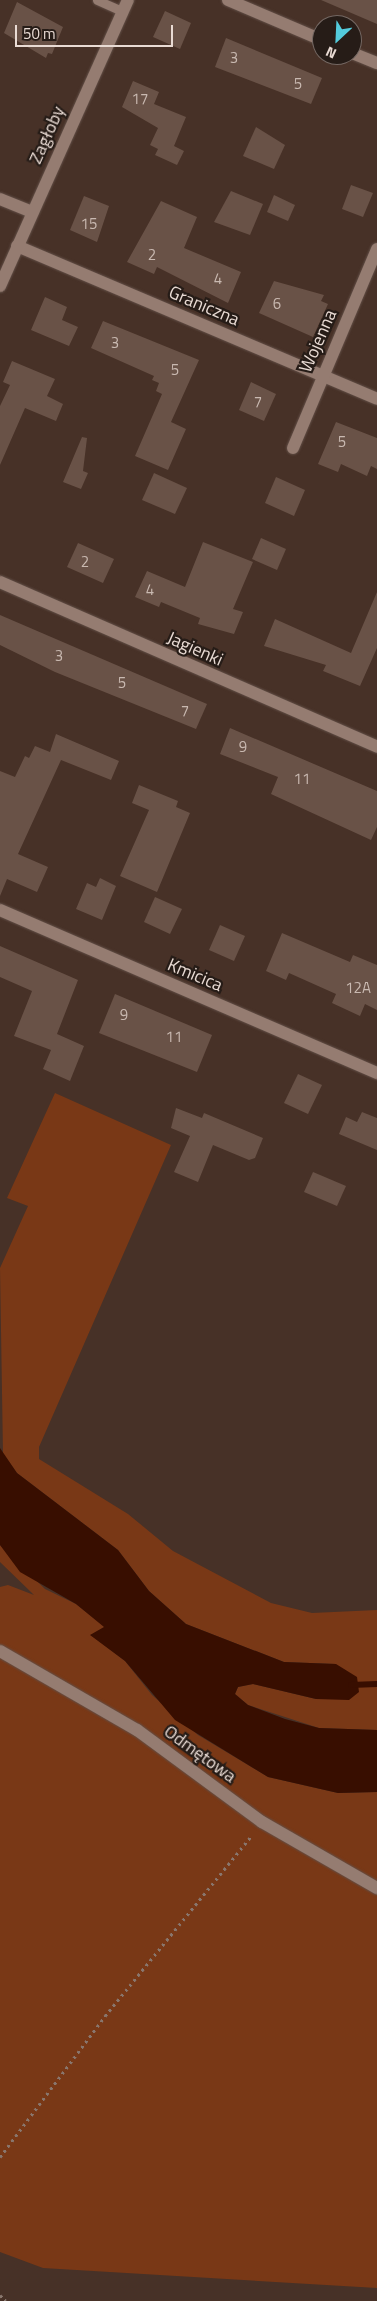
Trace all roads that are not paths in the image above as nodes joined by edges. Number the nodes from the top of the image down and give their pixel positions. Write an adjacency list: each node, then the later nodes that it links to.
1 (97, 0): 3 (lane)
2 (228, 0): 4 (street)
3 (125, 5): 8 (street, Zagłoby)
4 (312, 36)
5 (362, 57): 6 (street)
6 (377, 63)
7 (0, 198): 8 (street)
8 (32, 212): 9 (street, Zagłoby)
9 (17, 246): 11 (street, Zagłoby); 12 (street, Graniczna)
10 (377, 249): 12 (street, Wojenna)
11 (0, 286)
12 (322, 375): 13 (street, Graniczna); 14 (street, Wojenna)
13 (377, 399)
14 (293, 448)
15 (0, 582): 16 (street, Jagienki)
16 (377, 747)
17 (0, 910): 18 (street, Kmicica)
18 (377, 1073)
19 (0, 1651): 20 (street, Odmętowa)
20 (377, 1888)

